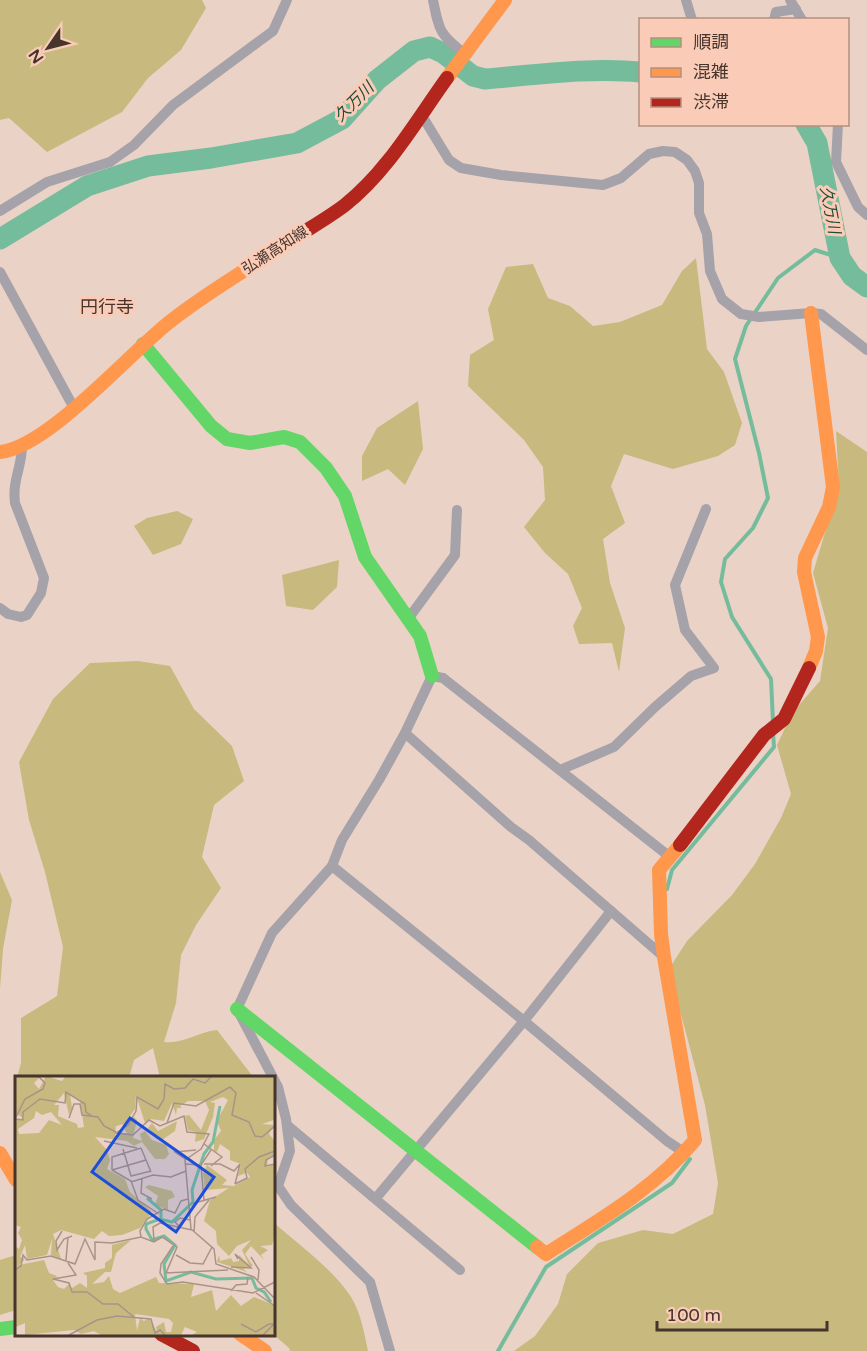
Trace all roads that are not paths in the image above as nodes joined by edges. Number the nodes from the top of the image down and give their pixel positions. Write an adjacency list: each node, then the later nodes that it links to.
1 (287, 0): 12 (street)
2 (433, 0): 9 (street)
3 (505, 0): 9 (street, 弘瀬高知線)
4 (687, 0): 6 (street)
5 (793, 4): 7 (street); 8 (street)
6 (692, 18)
7 (774, 18)
8 (801, 18)
9 (464, 56): 10 (street, 弘瀬高知線)
10 (421, 114): 15 (street); 16 (street, 弘瀬高知線)
11 (838, 126): 13 (street)
12 (0, 211)
13 (867, 215)
14 (0, 272): 18 (street)
15 (811, 313): 17 (street); 28 (street)
16 (143, 344): 18 (street, 弘瀬高知線); 24 (street)
17 (867, 350)
18 (74, 408): 19 (street, 弘瀬高知線)
19 (22, 446): 20 (street, 弘瀬高知線); 23 (street)
20 (0, 452)
21 (706, 508): 27 (street)
22 (458, 510): 24 (street)
23 (0, 608)
24 (408, 619): 25 (street)
25 (432, 676): 26 (street); 27 (street)
26 (405, 733): 29 (street); 30 (street)
27 (560, 770): 28 (street)
28 (670, 857): 31 (street)
29 (332, 866): 32 (street); 33 (street)
30 (611, 911): 31 (street); 33 (street)
31 (664, 957): 39 (street)
32 (237, 1009): 34 (street); 37 (street)
33 (524, 1020): 37 (street); 39 (street)
34 (272, 1076)
35 (274, 1079): 36 (street)
36 (287, 1125): 41 (street); 49 (street)
37 (414, 1151): 39 (street); 41 (street)
38 (0, 1153): 40 (street)
39 (685, 1153)
40 (15, 1178)
41 (376, 1198): 42 (street)
42 (460, 1270)
43 (15, 1327): 44 (street)
44 (0, 1329)
45 (163, 1336): 47 (street)
46 (242, 1336): 48 (street)
47 (193, 1351)
48 (265, 1351)
49 (390, 1351)

